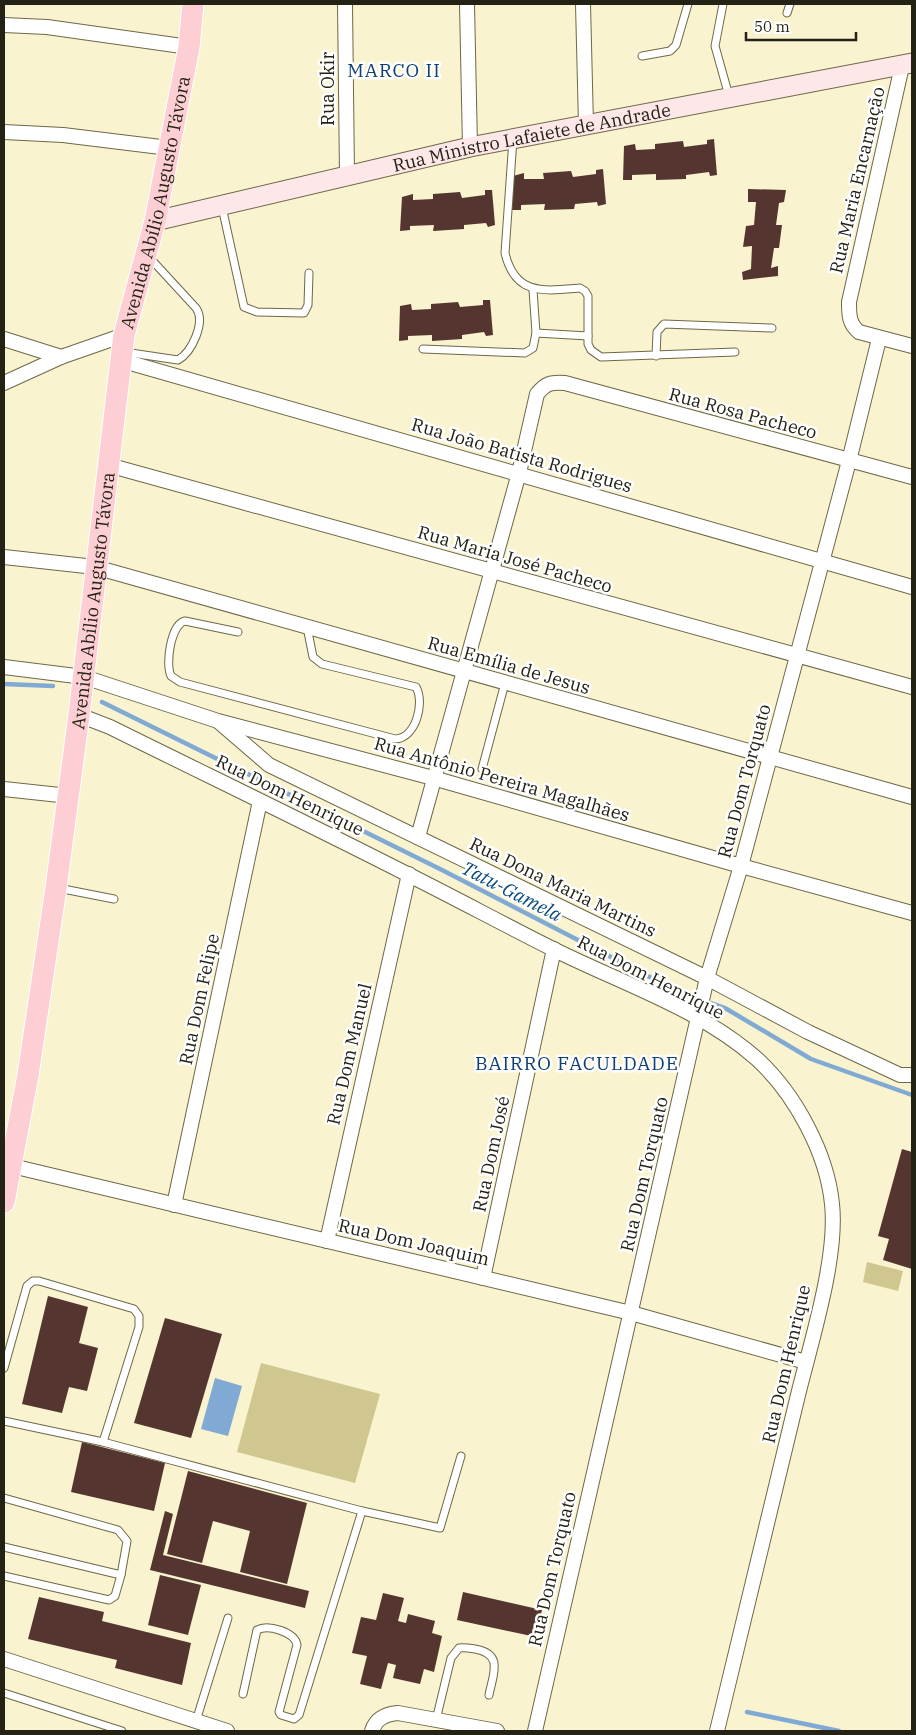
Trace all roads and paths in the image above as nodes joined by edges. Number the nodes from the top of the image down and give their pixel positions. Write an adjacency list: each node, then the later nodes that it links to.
1 (193, 4): 10 (main road, Avenida Abílio Augusto Távora)
2 (345, 4): 19 (street, Rua Okir)
3 (467, 4): 17 (street)
4 (584, 4): 14 (street)
5 (688, 4): 11 (lane)
6 (723, 4): 13 (lane)
7 (790, 4): 8 (lane)
8 (787, 13)
9 (4, 25): 10 (street)
10 (189, 47): 18 (main road, Avenida Abílio Augusto Távora)
11 (642, 56)
12 (907, 65): 13 (street, Rua Ministro Lafaiete de Andrade); 29 (street, Rua Maria Encarnação)
13 (730, 98): 14 (street, Rua Ministro Lafaiete de Andrade)
14 (586, 125): 16 (street, Rua Ministro Lafaiete de Andrade)
15 (4, 132): 18 (street)
16 (513, 139): 17 (street, Rua Ministro Lafaiete de Andrade); 24 (lane)
17 (470, 147): 19 (street, Rua Ministro Lafaiete de Andrade)
18 (169, 148): 21 (main road, Avenida Abílio Augusto Távora)
19 (347, 175): 20 (street, Rua Ministro Lafaiete de Andrade)
20 (222, 205): 21 (street, Rua Ministro Lafaiete de Andrade); 23 (lane)
21 (155, 221): 22 (main road, Avenida Abílio Augusto Távora)
22 (146, 253): 31 (main road, Avenida Abílio Augusto Távora); 31 (lane)
23 (309, 273)
24 (533, 290): 26 (lane); 27 (lane)
25 (772, 328): 34 (lane)
26 (536, 333): 27 (lane); 32 (lane)
27 (588, 336): 34 (lane)
28 (4, 338): 35 (street)
29 (879, 339): 30 (street); 37 (street, Rua Dom Torquato)
30 (912, 346)
31 (122, 349): 35 (street); 38 (main road, Avenida Abílio Augusto Távora); 39 (street, Rua João Batista Rodrigues)
32 (423, 349)
33 (734, 352): 34 (lane)
34 (656, 356)
35 (61, 357): 36 (street)
36 (4, 383)
37 (849, 461): 39 (street, Rua Rosa Pacheco); 40 (street, Rua Rosa Pacheco); 42 (street, Rua Dom Torquato)
38 (108, 465): 43 (main road, Avenida Abílio Augusto Távora); 44 (street, Rua Maria José Pacheco)
39 (518, 473): 42 (street, Rua João Batista Rodrigues); 44 (street)
40 (912, 477)
41 (4, 557): 43 (street, Rua Emília de Jesus)
42 (822, 561): 45 (street, Rua João Batista Rodrigues); 48 (street, Rua Dom Torquato)
43 (95, 567): 46 (street, Rua Emília de Jesus); 51 (main road, Avenida Abílio Augusto Távora)
44 (490, 571): 48 (street, Rua Maria José Pacheco); 50 (street)
45 (912, 587)
46 (307, 627): 47 (lane); 50 (street, Rua Emília de Jesus)
47 (238, 632)
48 (796, 657): 53 (street, Rua Maria José Pacheco); 56 (street, Rua Dom Torquato)
49 (4, 667): 51 (street, Rua Antônio Pereira Magalhães)
50 (463, 671): 52 (street, Rua Emília de Jesus); 58 (street)
51 (84, 676): 54 (main road, Avenida Abílio Augusto Távora); 55 (street, Rua Antônio Pereira Magalhães)
52 (506, 683): 56 (street, Rua Emília de Jesus); 57 (lane)
53 (912, 687)
54 (79, 716): 60 (main road, Avenida Abílio Augusto Távora); 62 (street, Rua Dom Henrique)
55 (218, 721): 58 (street, Rua Antônio Pereira Magalhães); 63 (street, Rua Dona Maria Martins)
56 (770, 758): 61 (street, Rua Emília de Jesus); 64 (street, Rua Dom Torquato)
57 (482, 769)
58 (433, 778): 63 (street); 64 (street, Rua Antônio Pereira Magalhães)
59 (4, 789): 60 (street)
60 (69, 796): 66 (main road, Avenida Abílio Augusto Távora)
61 (912, 797)
62 (260, 801): 65 (street, Rua Dom Henrique); 75 (street, Rua Dom Felipe)
63 (418, 836): 70 (street, Rua Dona Maria Martins)
64 (741, 866): 68 (street, Rua Antônio Pereira Magalhães); 70 (street, Rua Dom Torquato)
65 (408, 874): 69 (street, Rua Dom Henrique); 76 (street, Rua Dom Manuel)
66 (56, 888): 67 (lane); 73 (main road, Avenida Abílio Augusto Távora)
67 (114, 899)
68 (912, 912)
69 (554, 949): 71 (street, Rua Dom Henrique); 77 (street, Rua Dom José)
70 (706, 985): 71 (street, Rua Dom Torquato); 72 (street, Rua Dona Maria Martins)
71 (701, 1015): 78 (street, Rua Dom Torquato); 79 (street, Rua Dom Henrique)
72 (906, 1075)
73 (10, 1153): 74 (main road, Avenida Abílio Augusto Távora); 75 (street, Rua Dom Joaquim)
74 (4, 1202)
75 (174, 1205): 76 (street, Rua Dom Joaquim)
76 (327, 1241): 77 (street, Rua Dom Joaquim)
77 (483, 1278): 78 (street, Rua Dom Joaquim)
78 (631, 1313): 79 (street, Rua Dom Joaquim); 100 (street, Rua Dom Torquato)
79 (806, 1362): 101 (street, Rua Dom Henrique)
80 (4, 1368): 82 (lane)
81 (4, 1421): 82 (lane)
82 (103, 1442): 85 (lane)
83 (461, 1456): 85 (lane)
84 (4, 1498): 87 (lane)
85 (362, 1510): 92 (lane)
86 (4, 1547): 87 (lane)
87 (121, 1575): 88 (lane)
88 (4, 1576)
89 (228, 1618): 95 (lane)
90 (4, 1659): 95 (street)
91 (4, 1694): 96 (lane)
92 (242, 1694)
93 (489, 1695): 94 (lane)
94 (436, 1720): 98 (street); 99 (street)
95 (196, 1721): 97 (street)
96 (122, 1731)
97 (227, 1731)
98 (372, 1731)
99 (497, 1731)
100 (535, 1731)
101 (717, 1731)

